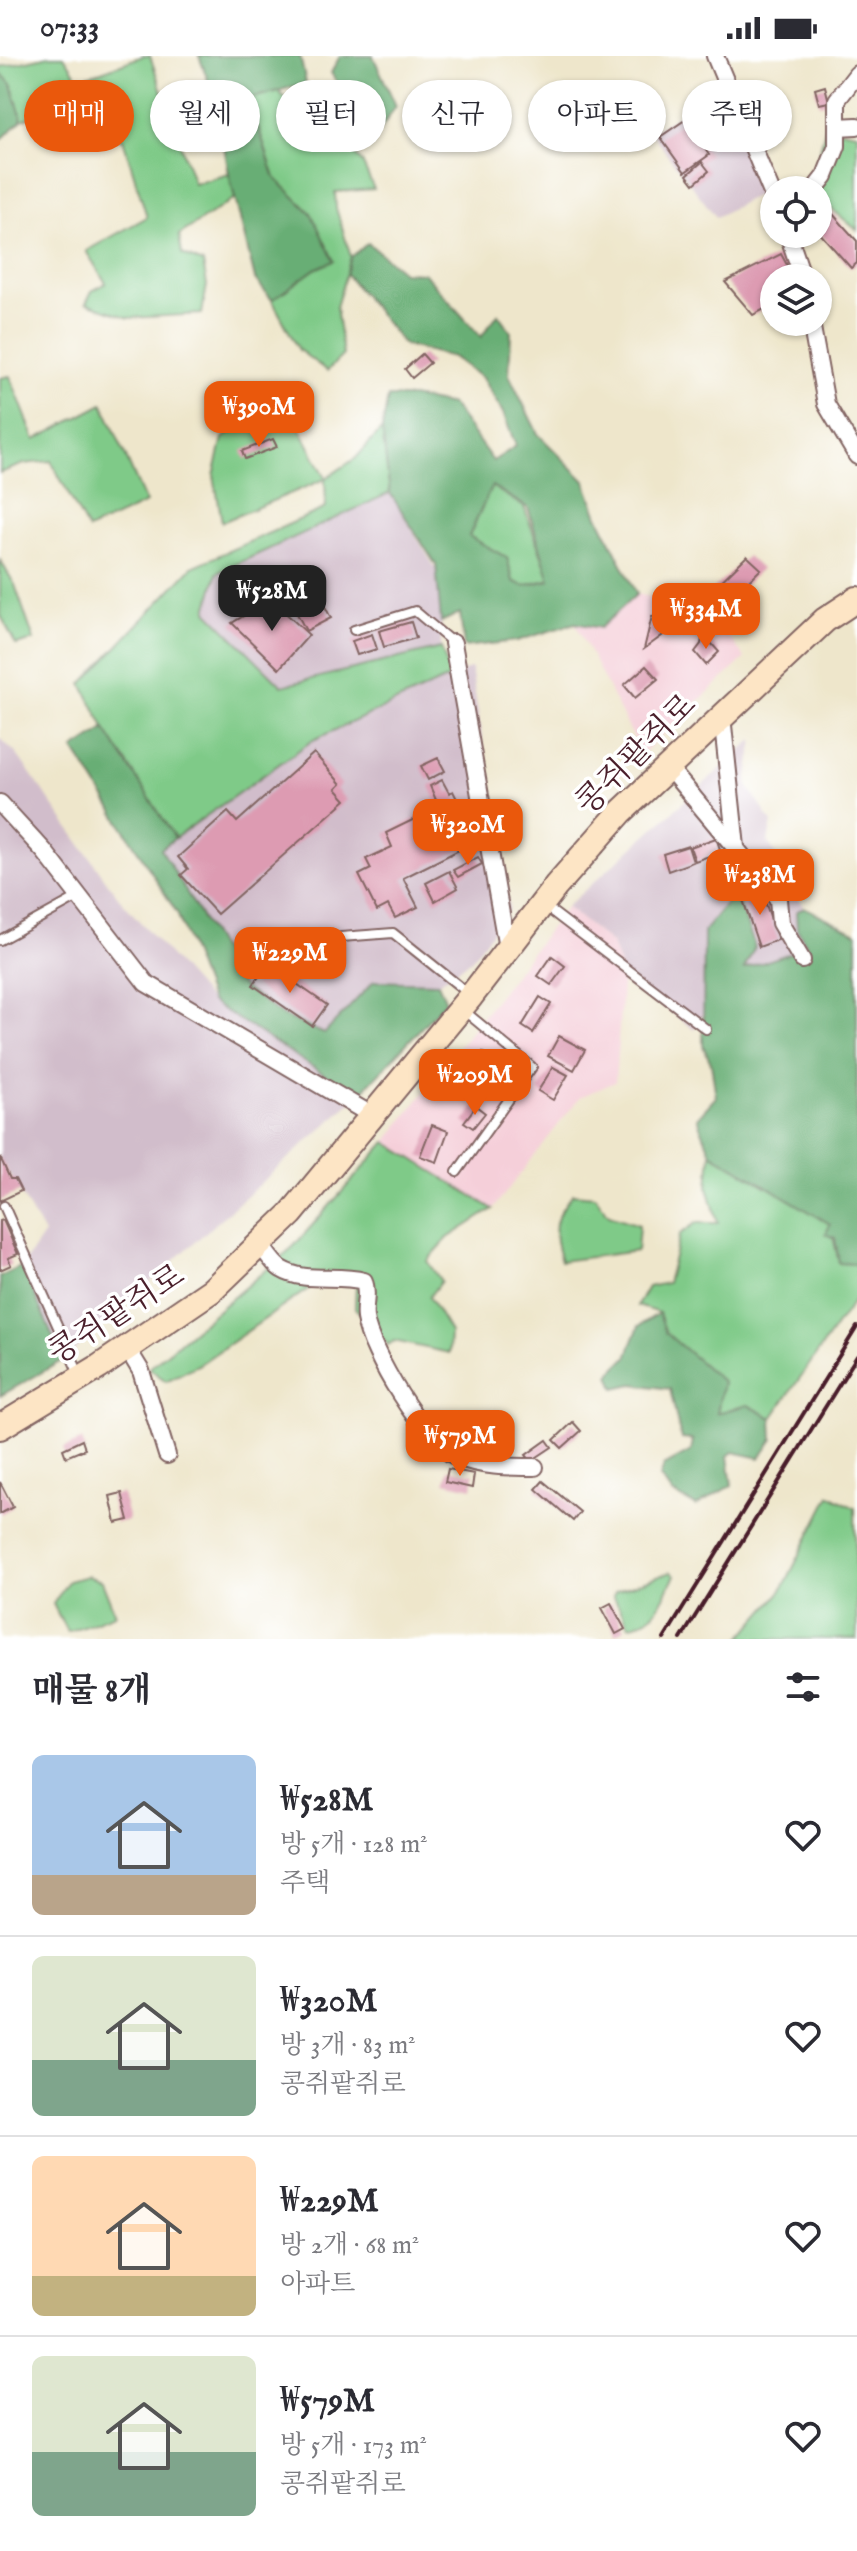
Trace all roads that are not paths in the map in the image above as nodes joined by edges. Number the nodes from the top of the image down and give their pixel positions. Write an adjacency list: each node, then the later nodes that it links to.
1 (715, 56): 5 (street)
2 (857, 74): 4 (street)
3 (857, 126): 4 (street)
4 (837, 127): 6 (street)
5 (765, 176)
6 (825, 176)
7 (814, 336): 8 (street)
8 (857, 456)
9 (857, 584): 11 (main road, 콩쥐팥쥐로)
10 (857, 599): 11 (main road, 콩쥐팥쥐로)
11 (825, 620): 14 (main road, 콩쥐팥쥐로)
12 (354, 630): 13 (lane)
13 (453, 643): 22 (street)
14 (722, 716): 15 (main road, 콩쥐팥쥐로); 17 (street)
15 (668, 767): 17 (street); 19 (main road, 콩쥐팥쥐로)
16 (0, 803): 18 (street)
17 (736, 848): 23 (street)
18 (79, 896): 21 (lane); 26 (street)
19 (542, 904): 22 (main road, 콩쥐팥쥐로); 25 (lane)
20 (341, 937): 24 (lane)
21 (0, 940)
22 (507, 948): 24 (main road, 콩쥐팥쥐로)
23 (802, 960)
24 (466, 1002): 26 (main road, 콩쥐팥쥐로); 27 (lane)
25 (706, 1029)
26 (373, 1116): 29 (main road, 콩쥐팥쥐로)
27 (457, 1172)
28 (4, 1206): 31 (lane)
29 (260, 1244): 30 (main road, 콩쥐팥쥐로); 34 (street)
30 (127, 1348): 31 (main road, 콩쥐팥쥐로); 33 (street)
31 (81, 1378): 32 (main road, 콩쥐팥쥐로)
32 (0, 1427)
33 (167, 1455)
34 (535, 1467)

